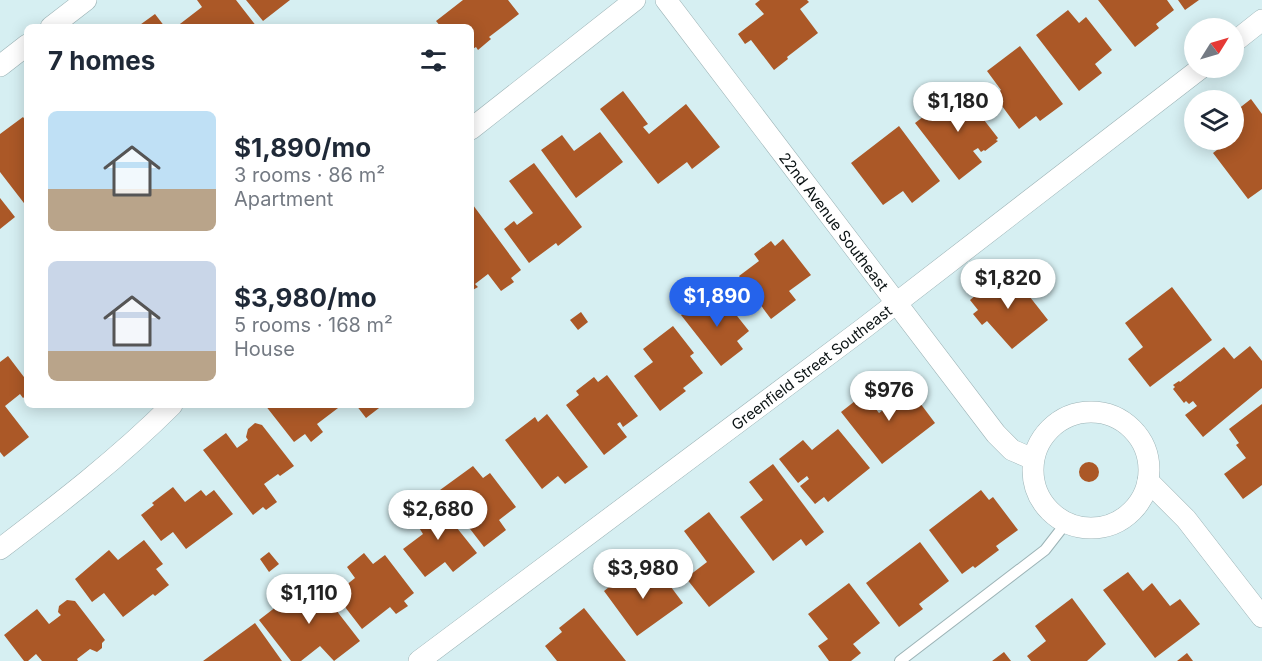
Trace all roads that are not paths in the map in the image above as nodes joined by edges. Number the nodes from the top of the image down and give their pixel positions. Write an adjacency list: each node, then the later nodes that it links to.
1 (86, 0): 5 (street)
2 (635, 0): 10 (street)
3 (666, 0): 11 (street, 22nd Avenue Southeast)
4 (1262, 20): 6 (street)
5 (55, 24)
6 (1244, 34)
7 (24, 47): 8 (street)
8 (0, 66)
9 (1188, 78): 11 (street, Greenfield Street Southeast)
10 (474, 127)
11 (895, 303): 13 (street, 22nd Avenue Southeast); 18 (street, Greenfield Street Southeast)
12 (169, 408): 16 (street)
13 (1033, 459): 14 (street); 15 (street)
14 (1148, 481): 15 (street); 17 (street)
15 (1066, 523): 19 (lane)
16 (0, 549)
17 (1262, 617)
18 (419, 661)
19 (900, 661)

